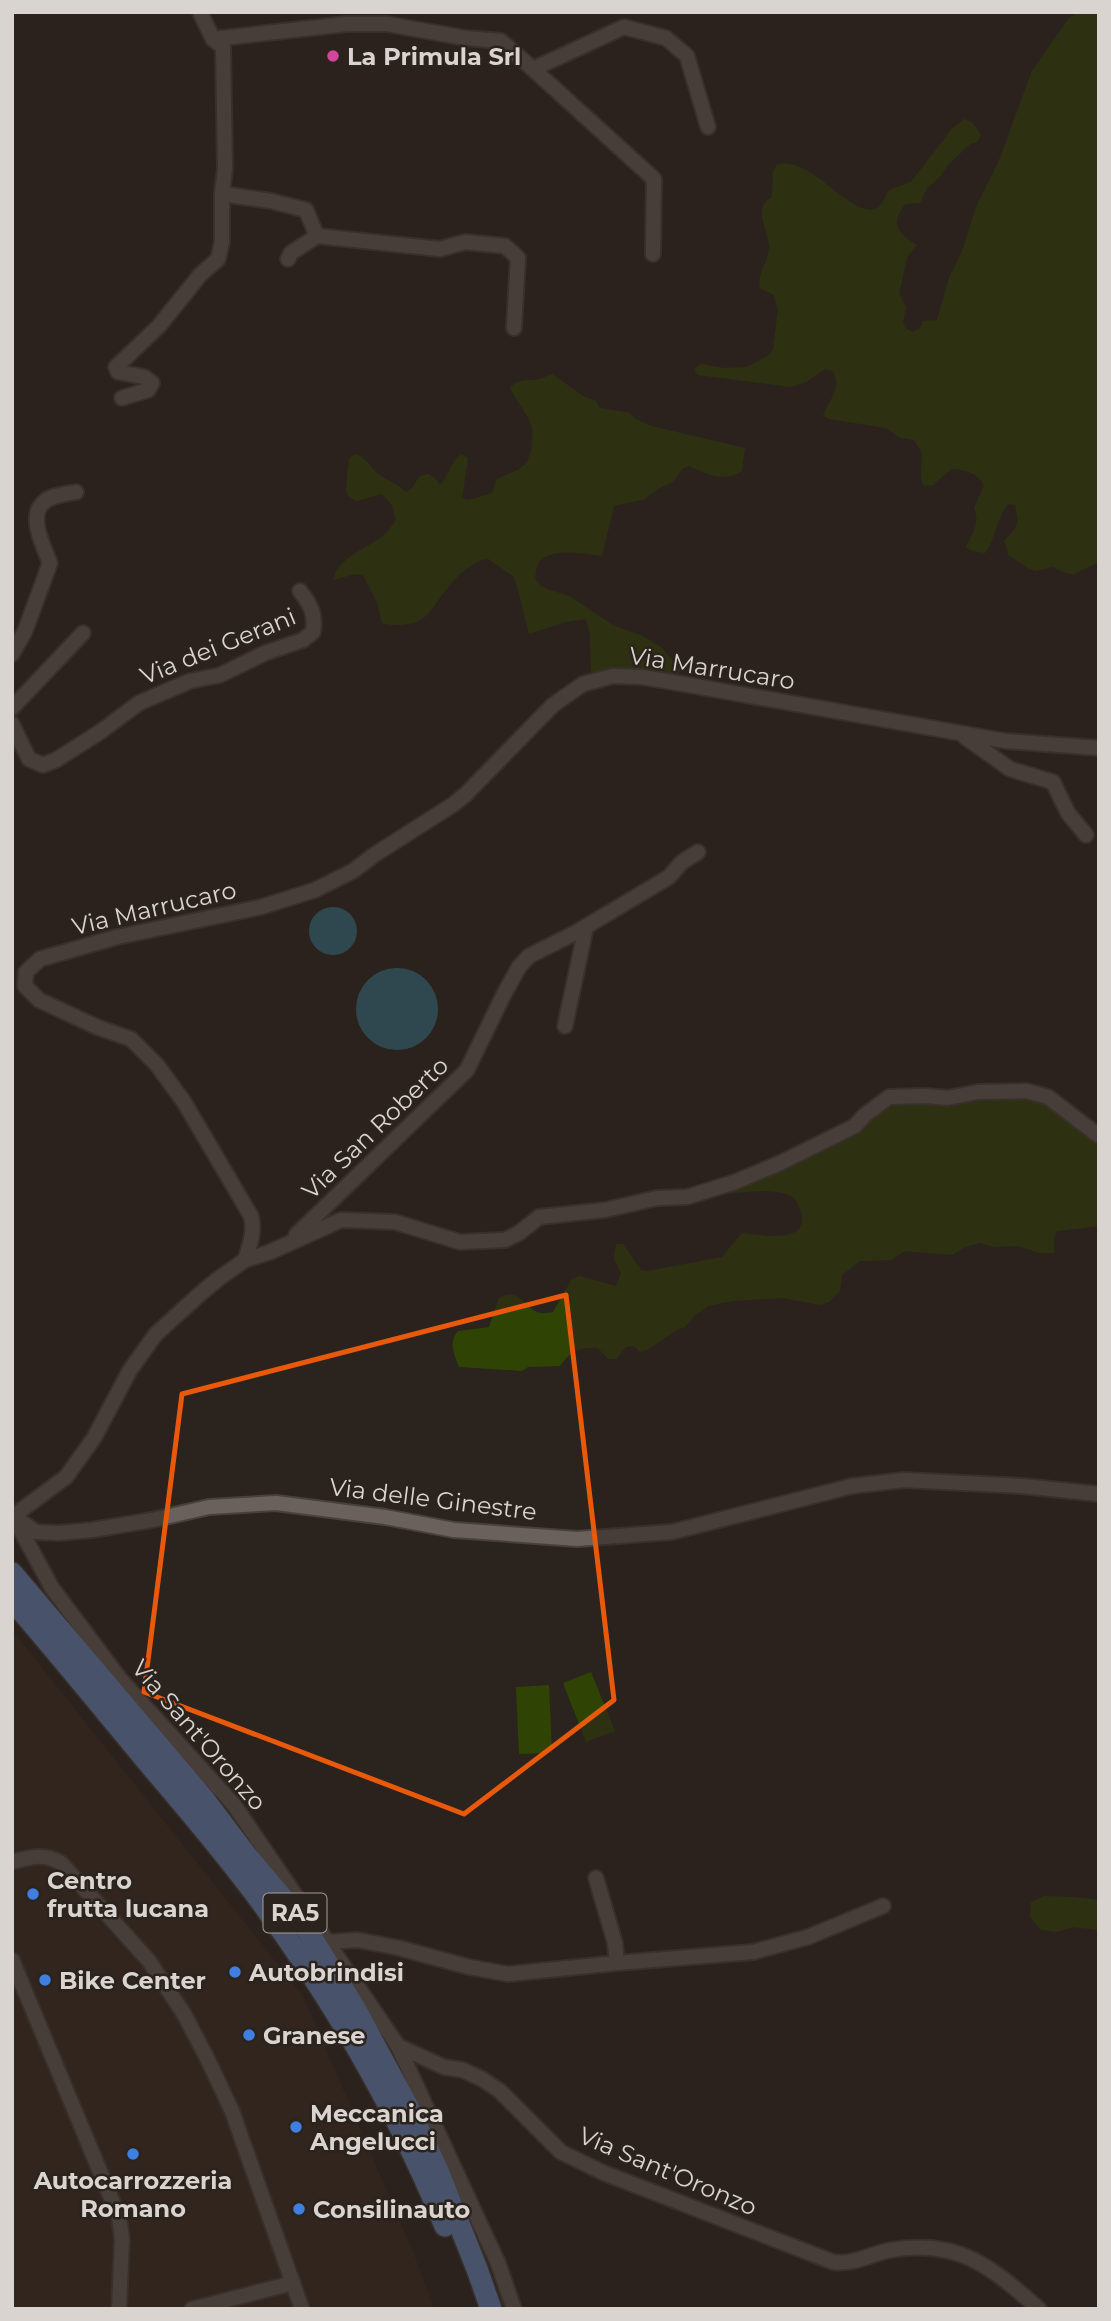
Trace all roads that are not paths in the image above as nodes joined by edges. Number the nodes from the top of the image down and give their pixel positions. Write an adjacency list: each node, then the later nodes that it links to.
1 (200, 12): 2 (street)
2 (213, 39): 3 (street); 5 (street)
3 (533, 69): 4 (street); 7 (street)
4 (708, 127)
5 (222, 194): 6 (street); 10 (street)
6 (317, 236): 8 (street); 9 (street)
7 (653, 254)
8 (288, 259)
9 (514, 328)
10 (122, 398)
11 (76, 492): 14 (street)
12 (300, 591): 16 (street, Via dei Gerani)
13 (83, 634): 15 (street)
14 (12, 654)
15 (12, 708)
16 (12, 724)
17 (961, 734): 18 (street, Via Marrucaro); 19 (street, Via Marrucaro); 25 (street, Via Marrucaro)
18 (1099, 748)
19 (1086, 835)
20 (698, 852): 21 (street, Via San Roberto)
21 (586, 927): 22 (street); 24 (street, Via San Roberto)
22 (565, 1026)
23 (1099, 1136): 24 (street)
24 (288, 1243): 25 (street)
25 (246, 1260): 27 (street)
26 (1099, 1494): 27 (street, Via delle Ginestre)
27 (13, 1516): 33 (street, Via Sant'Oronzo)
28 (12, 1573): 42 (highway, RA5)
29 (12, 1600): 41 (highway, RA5)
30 (12, 1862): 37 (street)
31 (596, 1878): 35 (street)
32 (883, 1906): 35 (street)
33 (328, 1942): 35 (street); 36 (street, Via Sant'Oronzo)
34 (12, 1960): 38 (street)
35 (617, 1963)
36 (398, 2046): 43 (street); 44 (street, Via Sant'Oronzo)
37 (293, 2283): 39 (street); 40 (street)
38 (119, 2309)
39 (192, 2309)
40 (302, 2309)
41 (478, 2309)
42 (491, 2309)
43 (514, 2309)
44 (1039, 2309)

